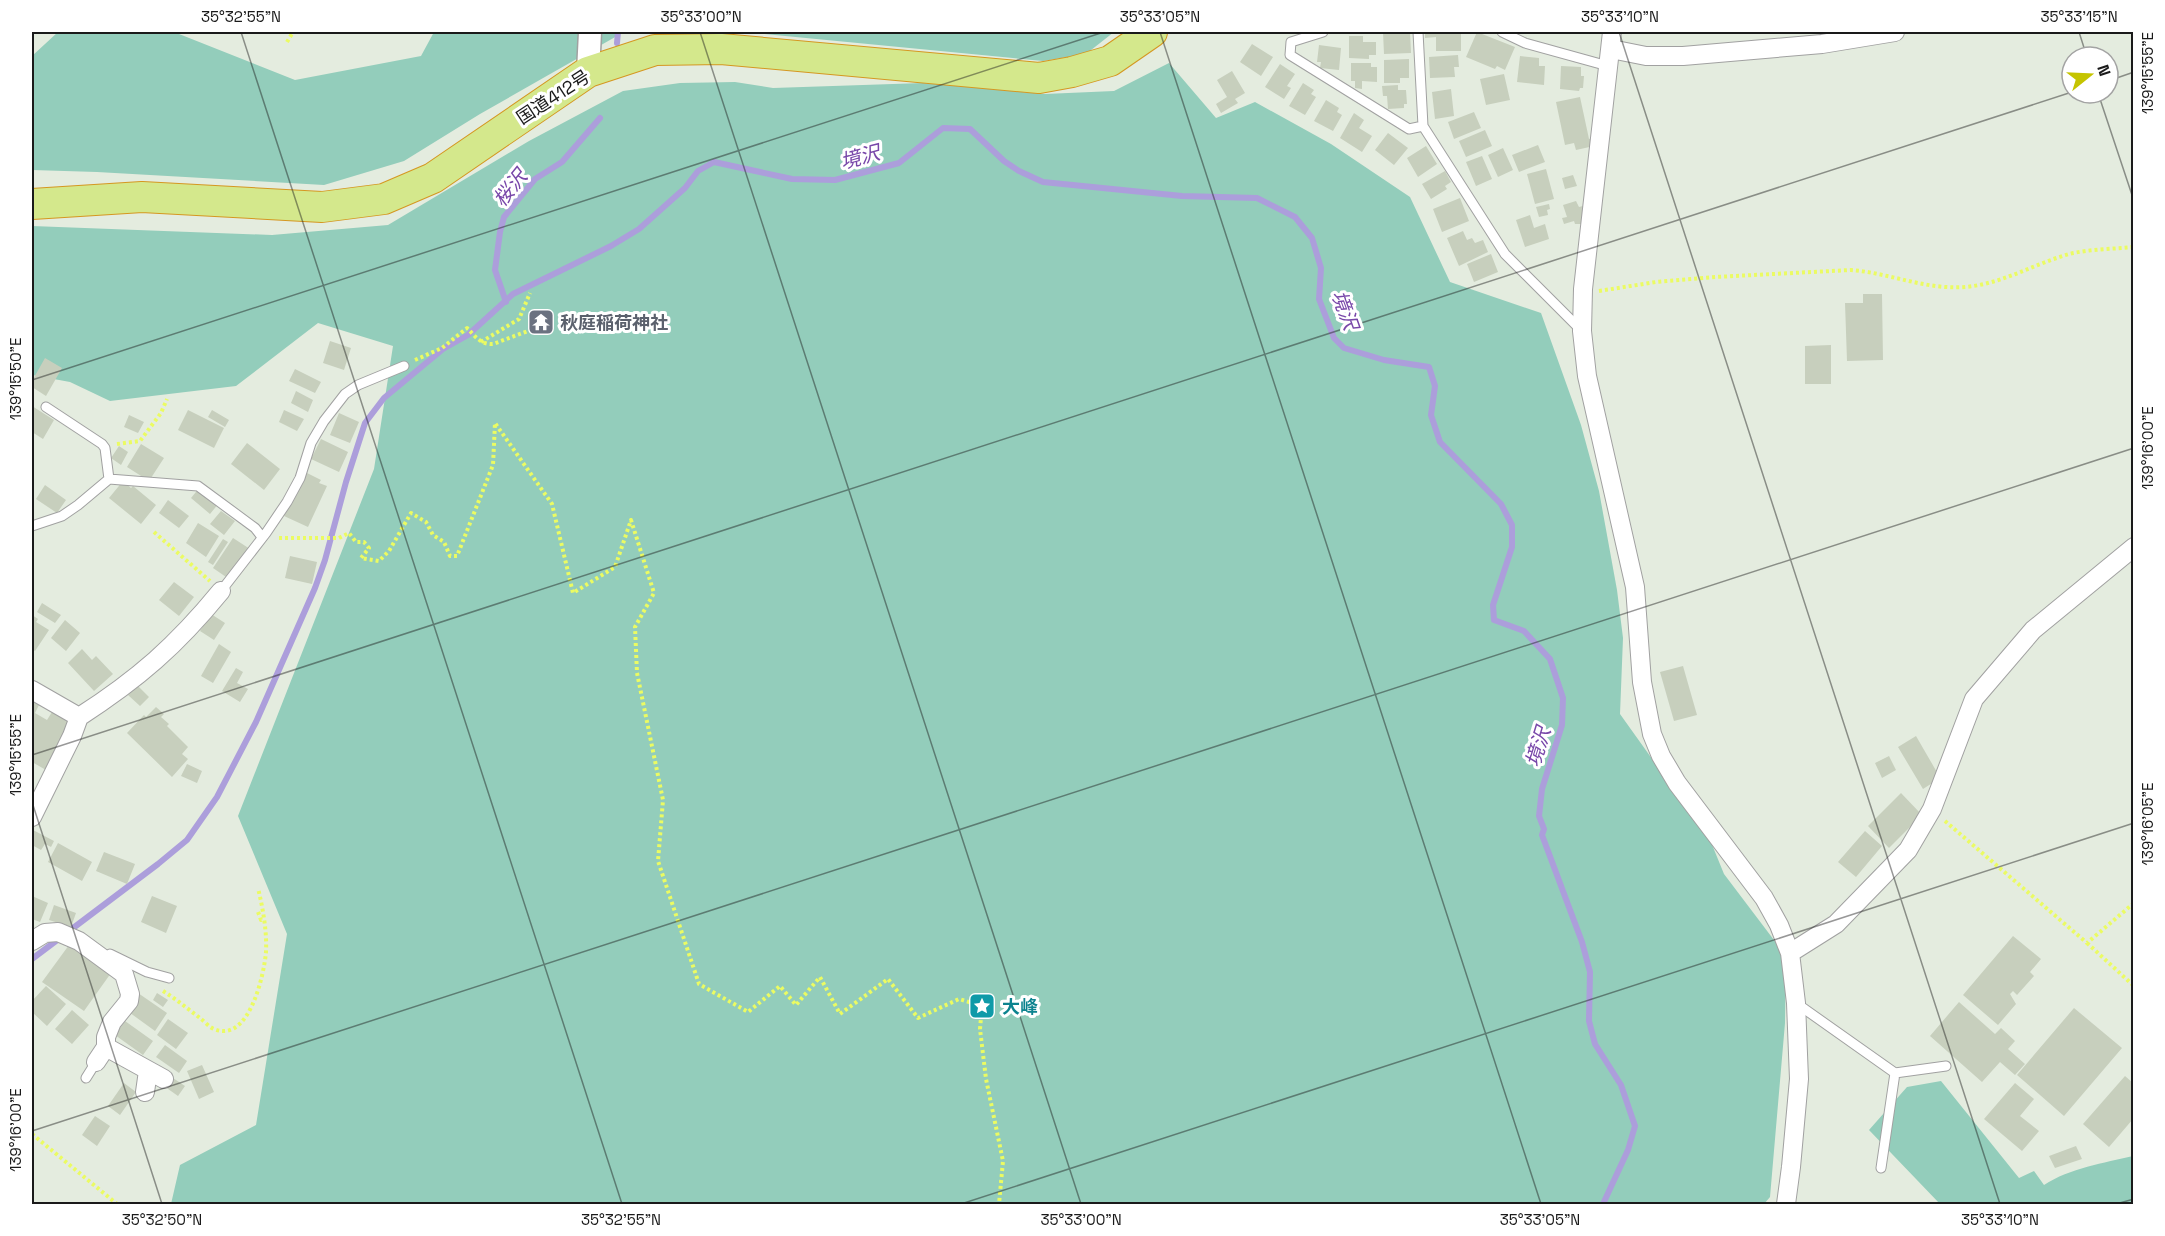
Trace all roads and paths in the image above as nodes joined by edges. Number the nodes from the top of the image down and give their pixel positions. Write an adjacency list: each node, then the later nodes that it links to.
1 (293, 32): 8 (path)
2 (590, 32): 10 (street)
3 (1152, 32): 10 (highway, 国道412号)
4 (1323, 32): 11 (lane)
5 (1418, 32): 11 (lane)
6 (1502, 32): 9 (lane)
7 (1895, 32): 9 (street)
8 (287, 42)
9 (1610, 49): 14 (street)
10 (588, 72): 12 (highway, 国道412号)
11 (1423, 126): 17 (lane)
12 (32, 204)
13 (2133, 247): 14 (path)
14 (1583, 289): 17 (street)
15 (530, 293): 18 (path)
16 (536, 328): 18 (path)
17 (1582, 331): 40 (street)
18 (481, 342): 19 (path)
19 (404, 366): 26 (lane)
20 (167, 399): 22 (path)
21 (46, 407): 22 (lane)
22 (105, 448): 23 (lane)
23 (109, 479): 24 (lane); 26 (lane)
24 (32, 526)
25 (154, 532): 29 (path)
26 (262, 537): 29 (lane)
27 (273, 538): 54 (path)
28 (2133, 547): 32 (street)
29 (221, 591): 31 (street)
30 (32, 690): 31 (street)
31 (79, 717): 33 (street)
32 (1932, 809): 39 (path); 40 (street)
33 (32, 817)
34 (258, 888): 37 (path)
35 (2133, 903): 39 (path)
36 (258, 912): 37 (path)
37 (264, 919): 43 (path)
38 (32, 941): 41 (street)
39 (2086, 943): 44 (path)
40 (1790, 953): 45 (street)
41 (103, 959): 42 (lane); 43 (street)
42 (169, 978)
43 (126, 979): 46 (street)
44 (2133, 986)
45 (1796, 1003): 48 (lane); 55 (street)
46 (101, 1055): 49 (lane); 50 (street)
47 (1946, 1066): 48 (lane)
48 (1895, 1073): 52 (lane)
49 (86, 1078)
50 (145, 1092)
51 (32, 1134): 53 (path)
52 (1881, 1168)
53 (117, 1204)
54 (999, 1204)
55 (1786, 1204)

